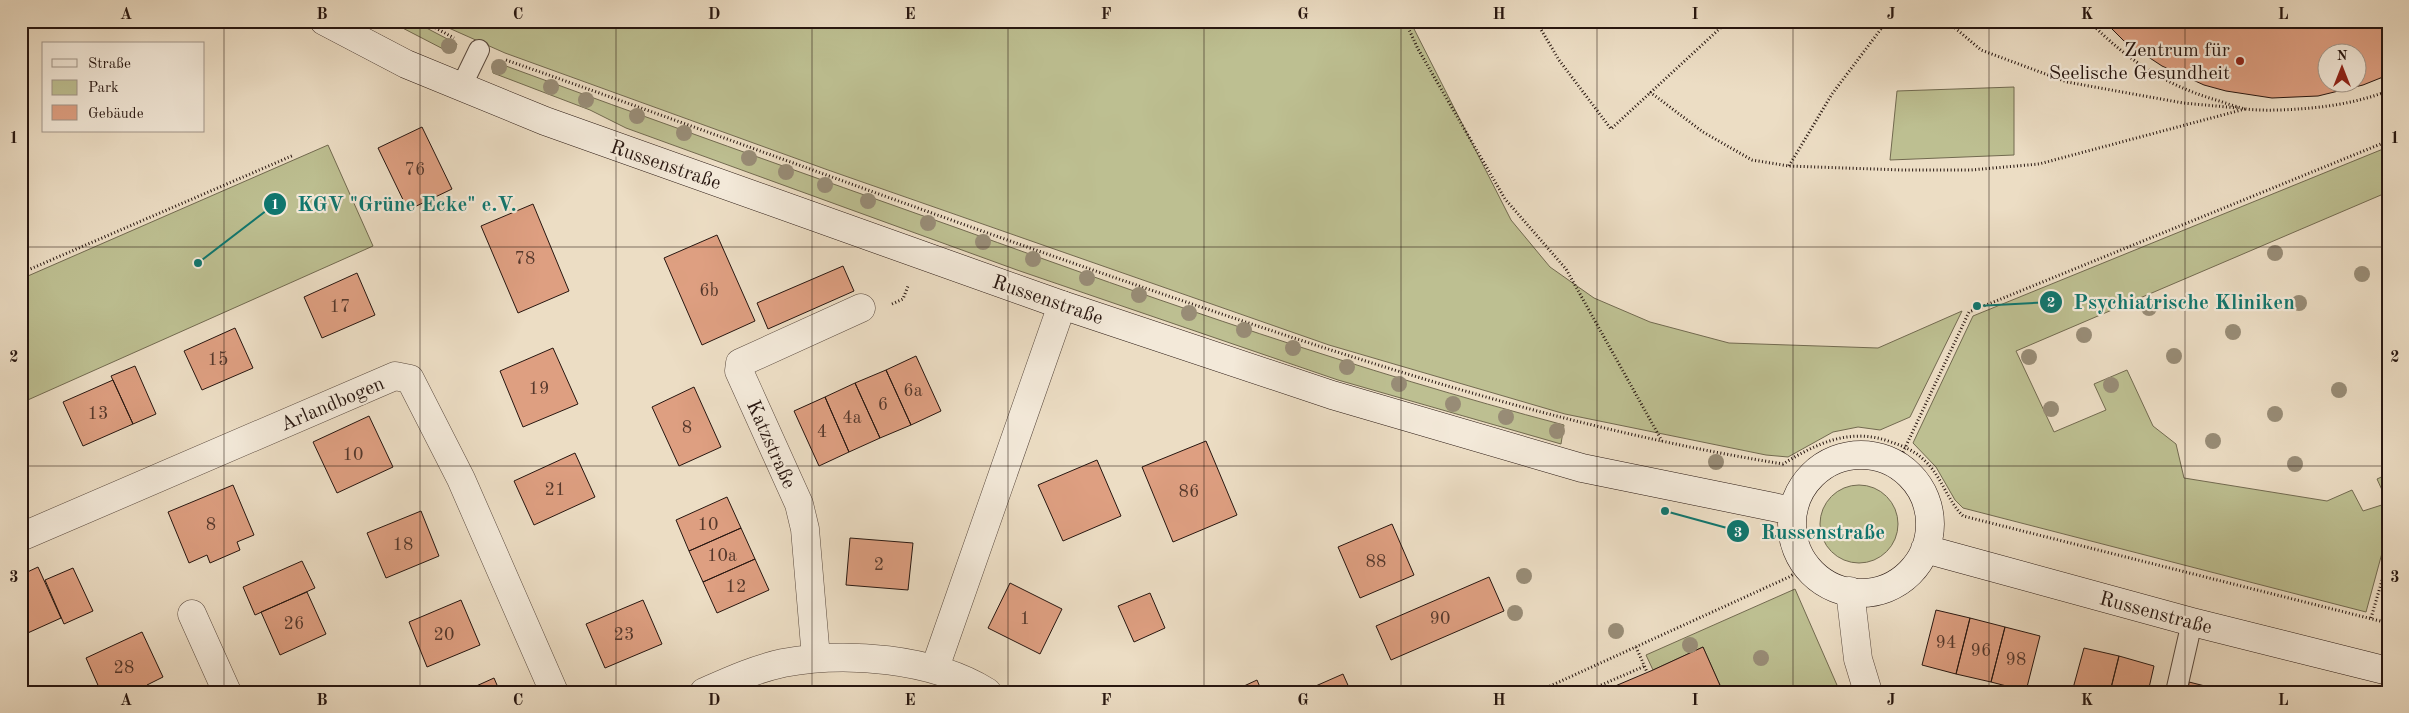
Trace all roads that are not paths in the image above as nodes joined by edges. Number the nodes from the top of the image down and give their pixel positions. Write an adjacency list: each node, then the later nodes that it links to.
1 (324, 21): 3 (street, Russenstraße)
2 (478, 50): 3 (lane)
3 (461, 87): 4 (street, Russenstraße)
4 (1062, 305): 6 (street, Russenstraße); 13 (street)
5 (862, 308): 12 (street, Katzstraße)
6 (1793, 511): 8 (street); 9 (street)
7 (21, 537): 16 (street, Arlandbogen)
8 (1925, 549): 9 (street); 11 (street, Russenstraße)
9 (1850, 591): 19 (street)
10 (192, 614): 15 (street)
11 (2192, 622): 14 (street, Russenstraße); 20 (lane)
12 (816, 658): 13 (street); 17 (street)
13 (935, 668): 18 (street)
14 (2388, 671)
15 (227, 692)
16 (554, 692)
17 (704, 692)
18 (987, 692)
19 (1868, 692)
20 (2176, 692)

